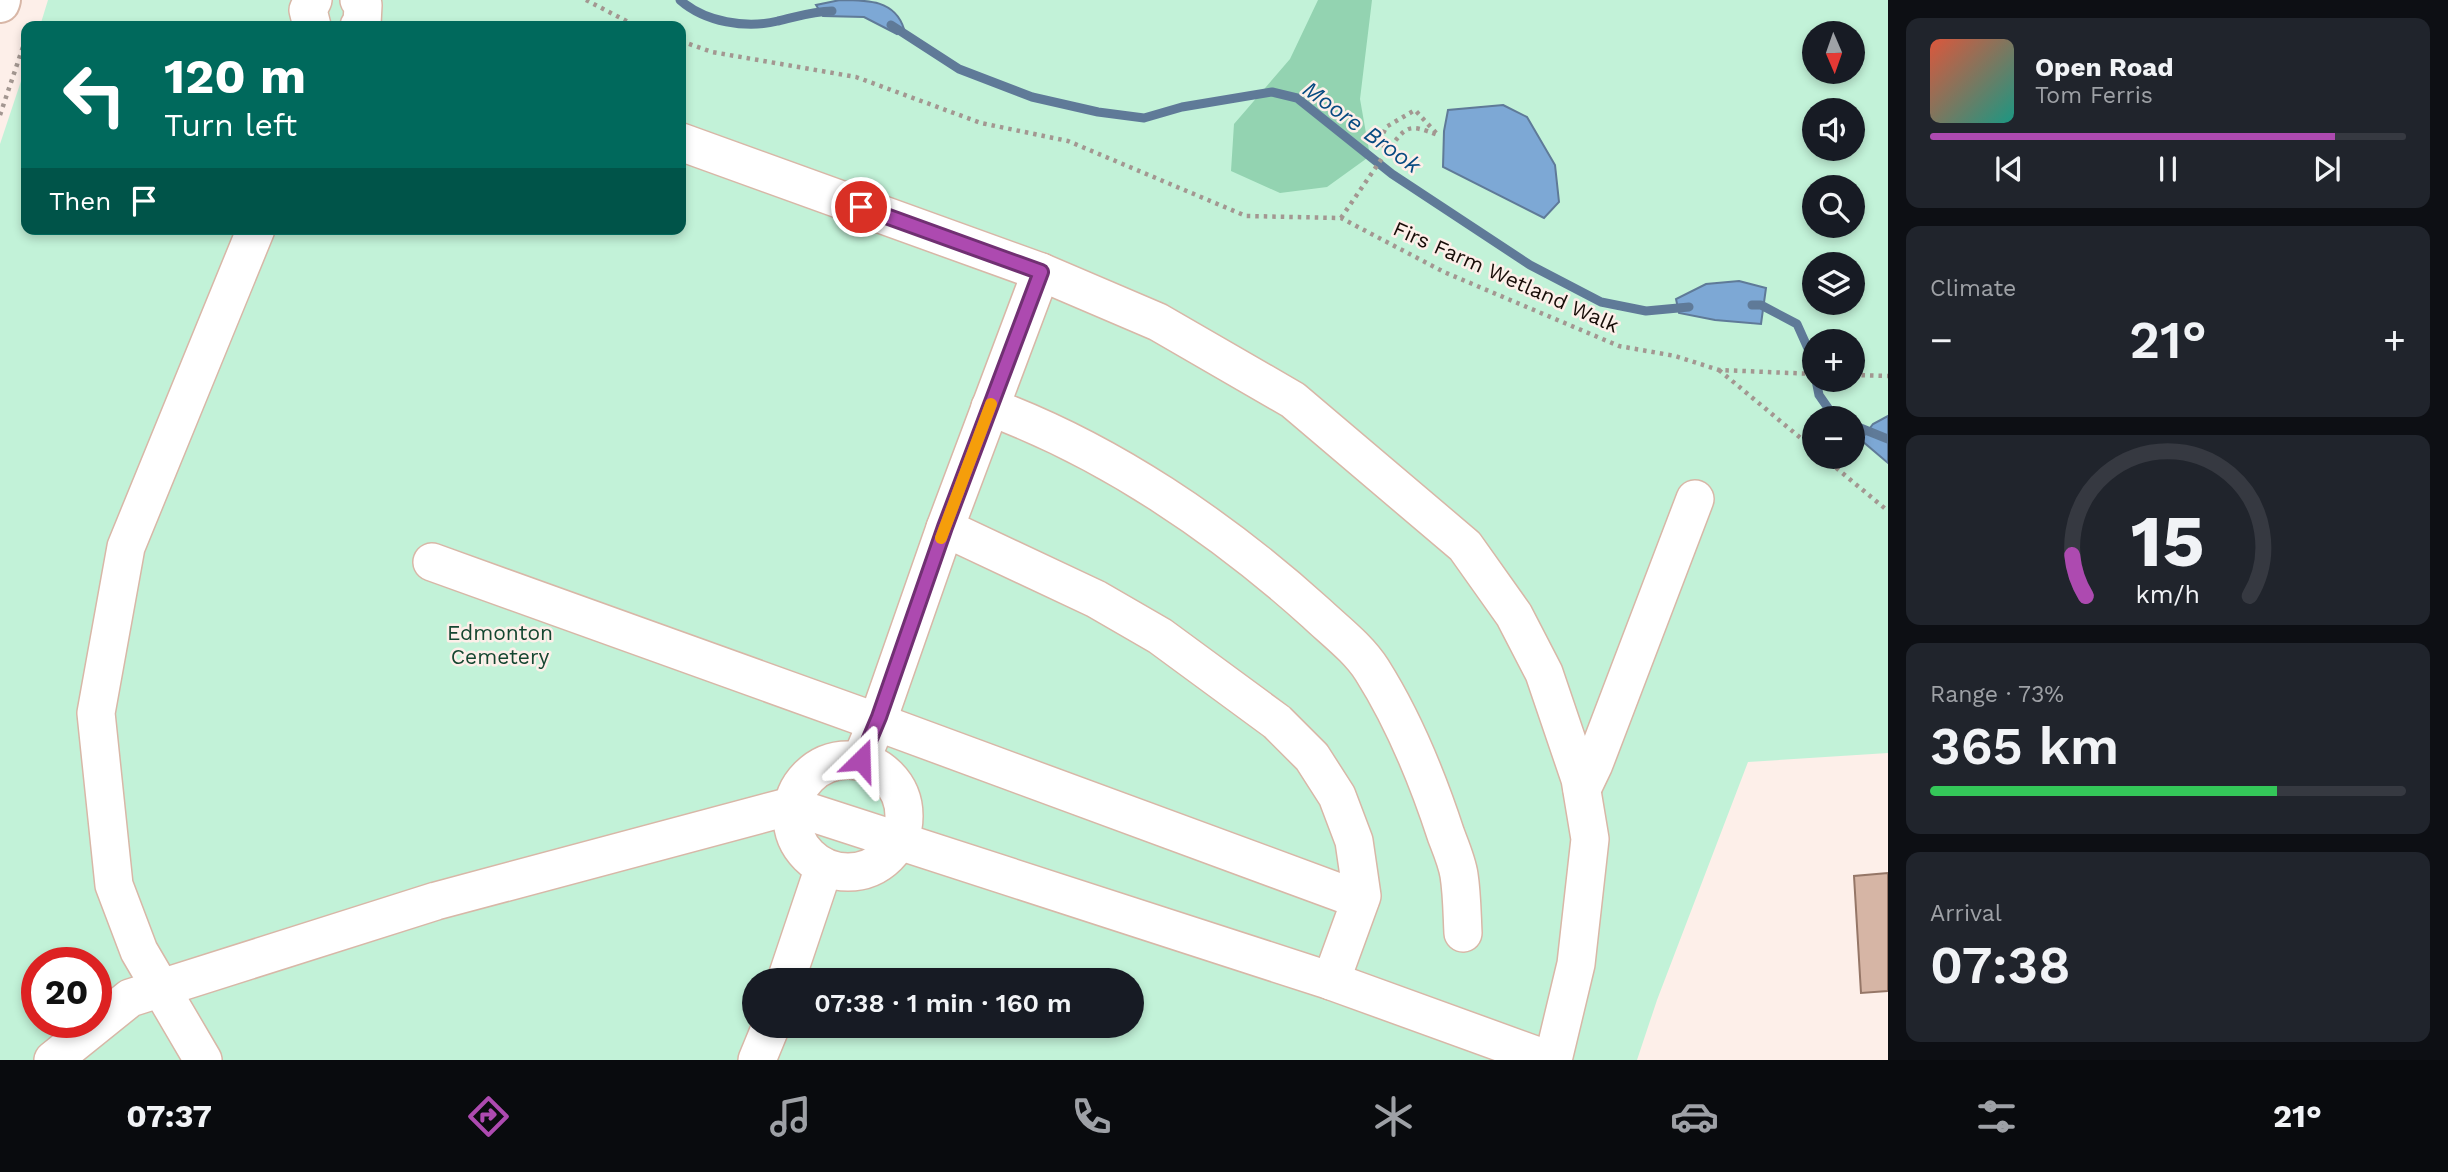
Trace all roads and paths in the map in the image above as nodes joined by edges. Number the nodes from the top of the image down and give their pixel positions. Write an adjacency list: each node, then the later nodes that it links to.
1 (313, 0): 3 (lane)
2 (586, 0): 4 (path)
3 (311, 21)
4 (626, 21)
5 (686, 43): 10 (path, Firs Farm Wetland Walk)
6 (21, 53): 7 (path)
7 (0, 115)
8 (686, 144): 12 (lane)
9 (1386, 153): 9 (path); 10 (path)
10 (1341, 218): 13 (path, Firs Farm Wetland Walk)
11 (254, 235): 34 (lane)
12 (1041, 272): 17 (lane); 26 (lane)
13 (1719, 370): 14 (path); 18 (path)
14 (1802, 373)
15 (1865, 375): 16 (path)
16 (1888, 376)
17 (990, 407): 22 (lane); 31 (lane)
18 (1802, 439)
19 (1837, 469): 21 (path)
20 (1695, 499): 26 (lane)
21 (1888, 511)
22 (945, 527): 24 (lane); 30 (lane)
23 (432, 562): 24 (lane)
24 (877, 722): 25 (lane); 30 (lane)
25 (861, 760): 27 (lane); 28 (lane)
26 (1581, 789): 39 (lane)
27 (791, 806): 28 (lane); 29 (lane); 34 (lane)
28 (899, 841): 29 (lane); 33 (lane)
29 (824, 867): 32 (lane)
30 (1360, 900): 33 (lane)
31 (1463, 933)
32 (790, 968)
33 (1331, 981): 39 (lane)
34 (159, 989): 36 (lane); 37 (lane)
35 (766, 1038): 38 (lane)
36 (53, 1060)
37 (203, 1060)
38 (757, 1060)
39 (1551, 1060)

